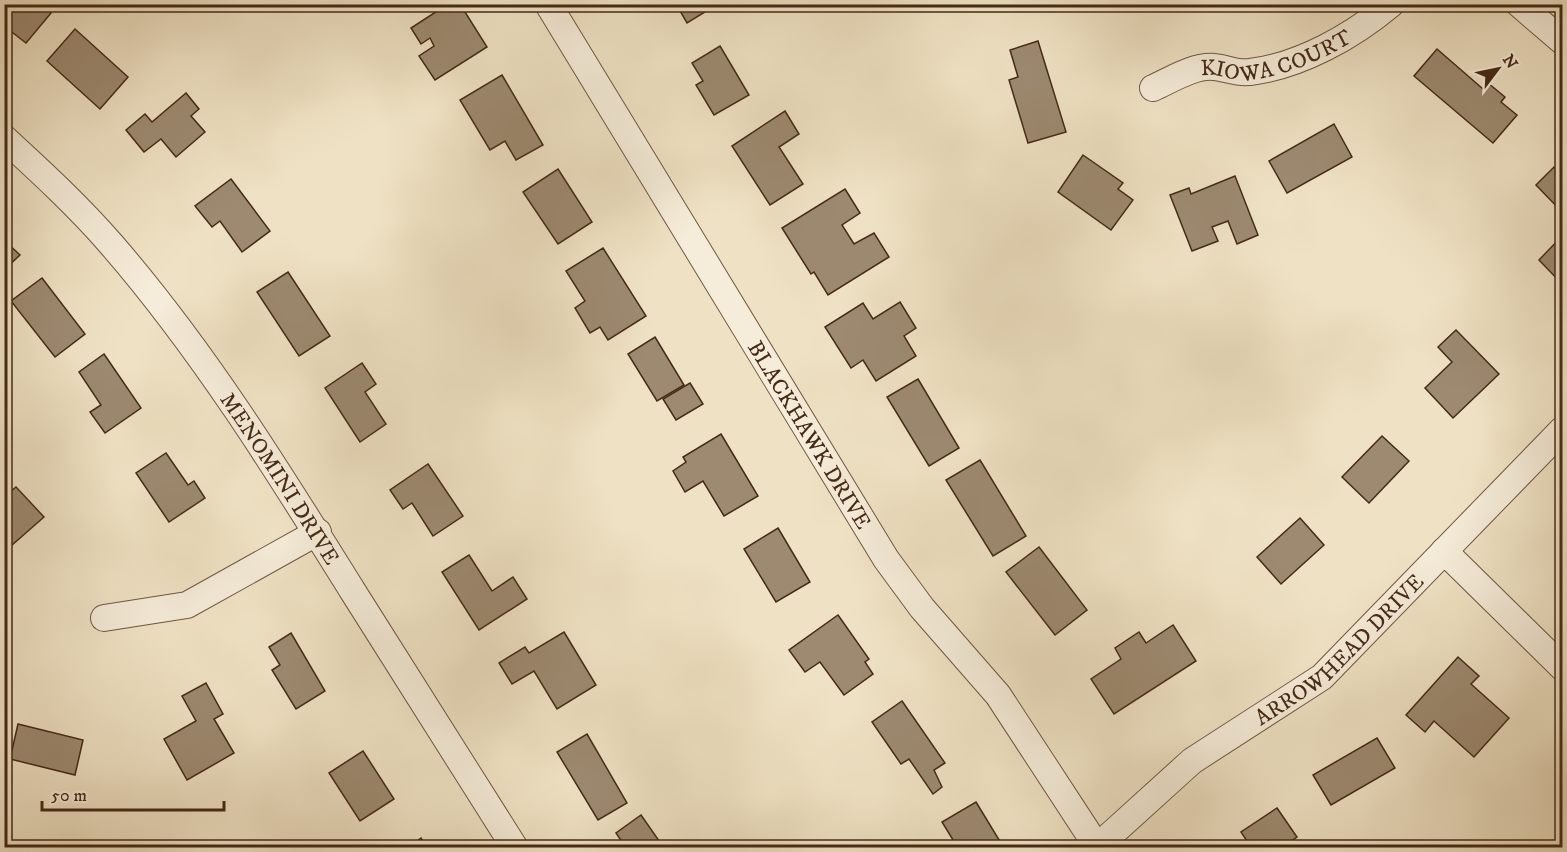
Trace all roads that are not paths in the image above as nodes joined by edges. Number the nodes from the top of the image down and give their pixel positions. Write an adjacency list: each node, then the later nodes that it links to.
1 (548, 4): 12 (street, BLACKHAWK DRIVE)
2 (1392, 4): 5 (street, KIOWA COURT)
3 (1519, 4): 4 (street)
4 (1563, 41)
5 (1153, 88)
6 (4, 138): 8 (street, MENOMINI DRIVE)
7 (1563, 430): 9 (street, ARROWHEAD DRIVE)
8 (318, 532): 10 (street); 13 (street, MENOMINI DRIVE)
9 (1444, 551): 11 (street); 12 (street, ARROWHEAD DRIVE)
10 (104, 618)
11 (1563, 667)
12 (1097, 847)
13 (515, 848)

